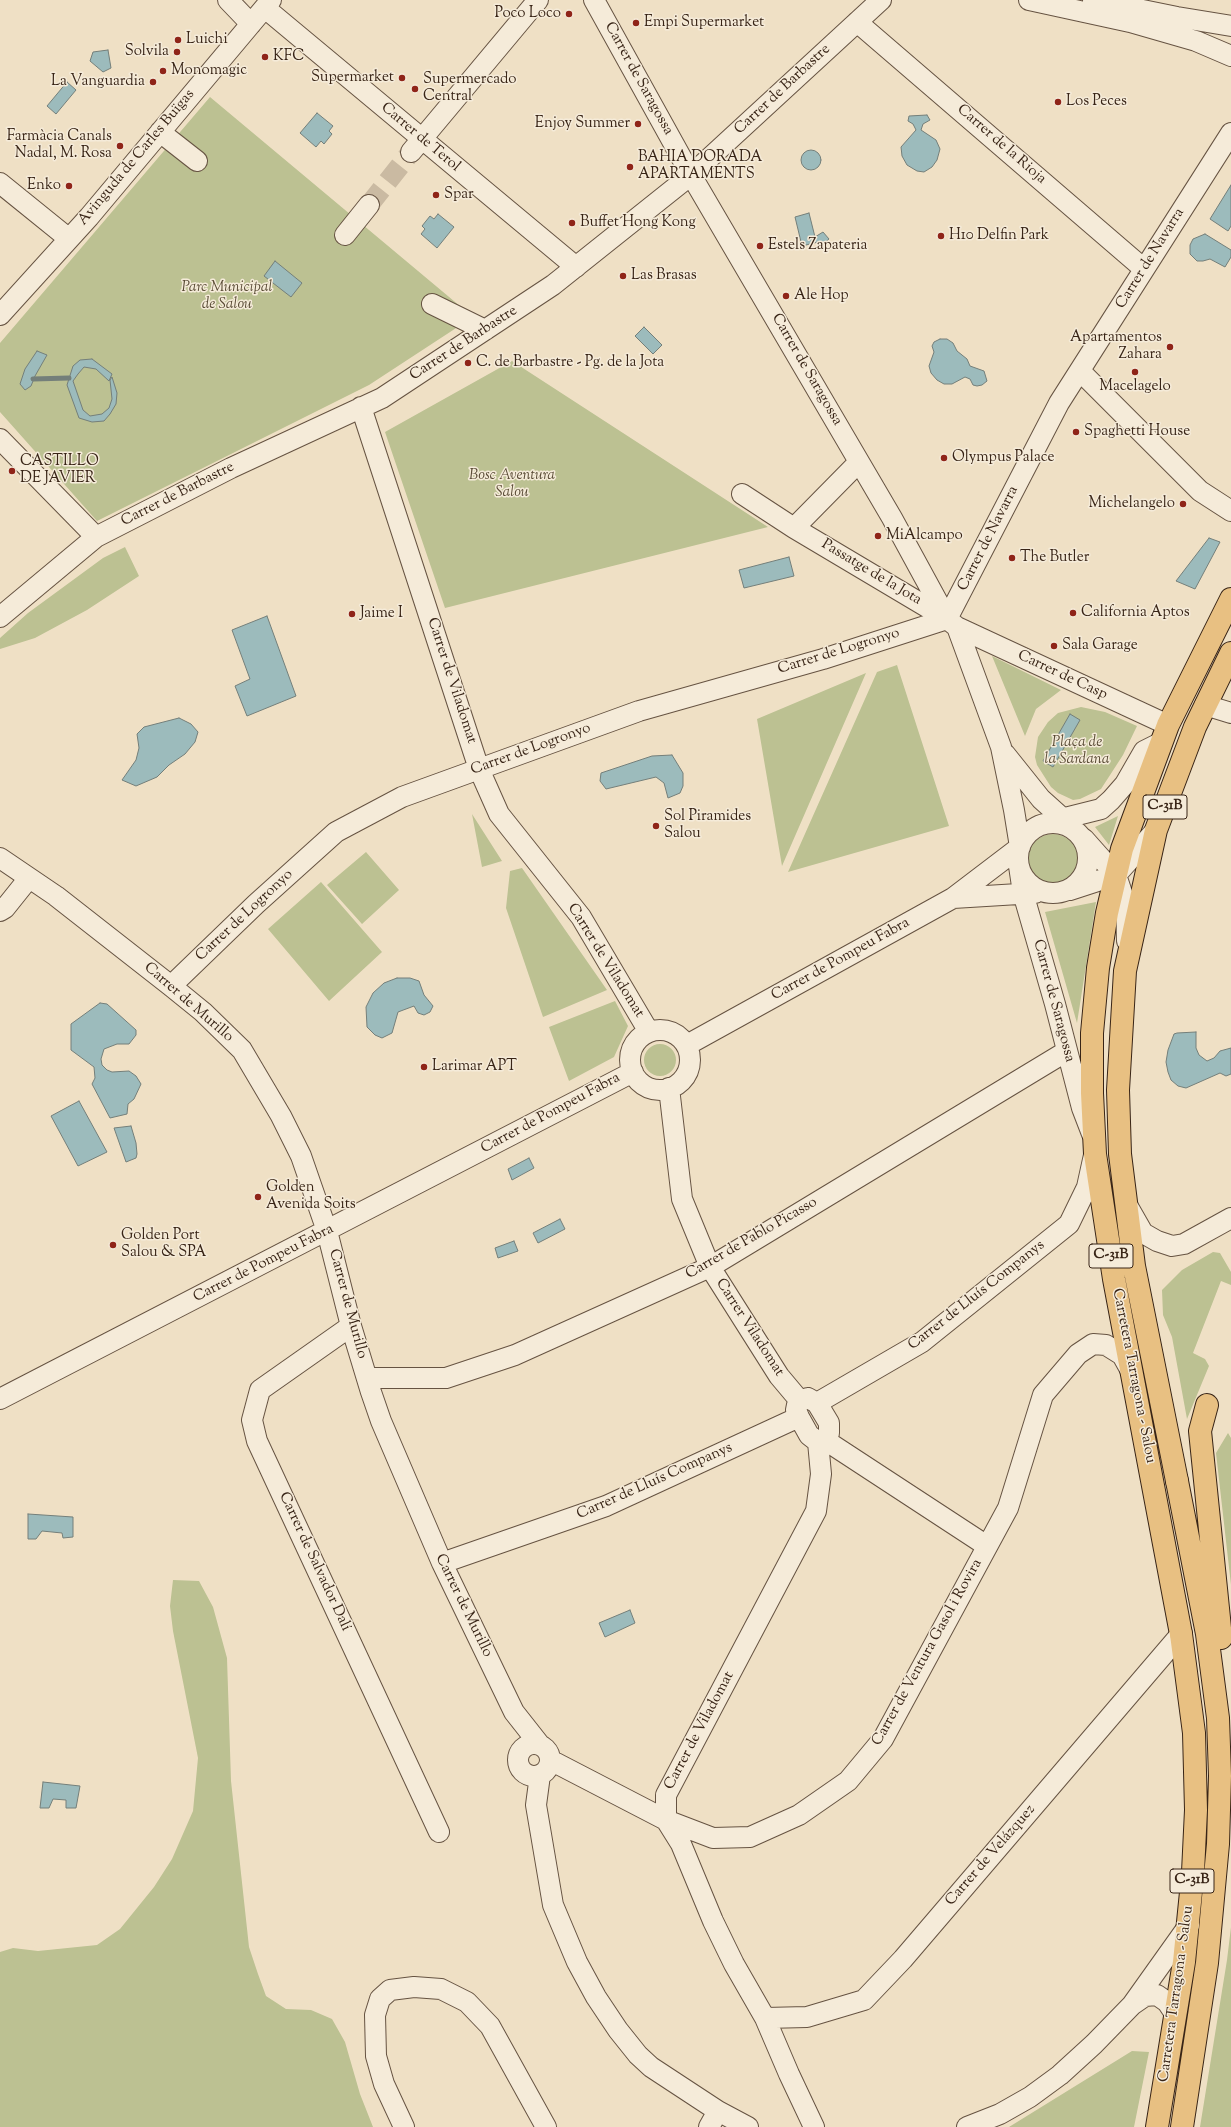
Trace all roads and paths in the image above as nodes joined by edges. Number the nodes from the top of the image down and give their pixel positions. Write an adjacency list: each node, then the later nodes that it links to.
1 (228, 0): 11 (street)
2 (538, 0): 16 (street)
3 (594, 0): 18 (street, Carrer de Saragossa)
4 (881, 0): 10 (street, Carrer de Barbastre)
5 (1029, 0): 13 (street)
6 (1093, 0): 9 (street)
7 (1156, 0): 9 (street)
8 (268, 4): 11 (street, Avinguda de Carles Buïgas); 16 (street, Carrer de Terol)
9 (1177, 17): 12 (street)
10 (857, 22): 18 (street, Carrer de Barbastre); 24 (street, Carrer de la Rioja)
11 (251, 24): 14 (street, Avinguda de Carles Buïgas)
12 (1231, 26)
13 (1231, 56)
14 (160, 132): 17 (street); 22 (street, Avinguda de Carles Buïgas)
15 (1231, 133): 24 (street, Carrer de Navarra)
16 (416, 146): 23 (street, Carrer de Terol)
17 (197, 161)
18 (691, 175): 23 (street, Carrer de Barbastre); 31 (street, Carrer de Saragossa)
19 (0, 183): 22 (street)
20 (369, 205): 21 (street)
21 (345, 235)
22 (68, 238): 26 (street, Avinguda de Carles Buïgas)
23 (576, 267): 27 (street, Carrer de Barbastre)
24 (1144, 269): 28 (street, Carrer de Navarra)
25 (432, 304): 27 (street)
26 (0, 315)
27 (485, 330): 29 (street, Carrer de Barbastre)
28 (1080, 371): 33 (street); 38 (street, Carrer de Navarra)
29 (361, 408): 35 (street, Carrer de Barbastre); 44 (street, Carrer de Viladomat)
30 (0, 439): 35 (street)
31 (859, 462): 34 (street); 38 (street, Carrer de Saragossa)
32 (742, 494): 34 (street, Passatge de la Jota)
33 (1231, 511)
34 (794, 528): 38 (street, Passatge de la Jota)
35 (96, 538): 37 (street, Carrer de Barbastre)
36 (1231, 599): 42 (main road, Carretera Tarragona - Salou / C-31B)
37 (0, 617)
38 (952, 623): 42 (street, Carrer de Casp); 43 (street, Carrer de Saragossa); 44 (street, Carrer de Logronyo)
39 (1231, 653): 40 (main road, Carretera Tarragona - Salou / C-31B)
40 (1205, 705): 41 (street); 46 (main road, Carretera Tarragona - Salou / C-31B)
41 (1231, 713)
42 (1165, 733): 45 (street); 50 (main road, Carretera Tarragona - Salou / C-31B)
43 (1001, 747): 45 (street, Carrer de Saragossa); 47 (street, Carrer de Saragossa)
44 (479, 769): 57 (street, Carrer de Logronyo); 58 (street, Carrer de Viladomat)
45 (1066, 826): 47 (street); 50 (street, Carrer de Saragossa); 52 (street)
46 (1156, 830): 50 (street); 56 (main road, Carretera Tarragona - Salou / C-31B)
47 (1020, 847): 49 (street, Carrer de Saragossa); 54 (street, Carrer de Pompeu Fabra)
48 (0, 858): 51 (street, Carrer de Murillo)
49 (1019, 866): 52 (street); 53 (street, Carrer de Saragossa)
50 (1116, 875): 52 (street, Carrer de Pompeu Fabra); 56 (street); 63 (main road, Carretera Tarragona - Salou / C-31B)
51 (29, 878): 55 (street); 57 (street, Carrer de Murillo)
52 (1057, 892): 53 (street, Carrer de Pompeu Fabra)
53 (1023, 893): 54 (street, Carrer de Pompeu Fabra); 60 (street, Carrer de Saragossa)
54 (953, 898): 59 (street, Carrer de Pompeu Fabra)
55 (0, 911)
56 (1125, 971): 64 (main road, Carretera Tarragona - Salou / C-31B)
57 (171, 986): 66 (street, Carrer de Murillo)
58 (649, 1032): 59 (street); 61 (street)
59 (687, 1045): 62 (street)
60 (1067, 1051): 63 (street, Carrer de Saragossa); 67 (street, Carrer de Pablo Picasso)
61 (633, 1072): 62 (street); 66 (street, Carrer de Pompeu Fabra)
62 (669, 1088): 67 (street, Carrer Viladomat)
63 (1094, 1144): 69 (main road, Carretera Tarragona - Salou / C-31B); 73 (street, Carrer de Lluís Companys)
64 (1127, 1205): 65 (street); 80 (main road, Carretera Tarragona - Salou / C-31B)
65 (1231, 1218)
66 (327, 1231): 68 (street, Carrer de Murillo); 71 (street, Carrer de Pompeu Fabra)
67 (710, 1267): 70 (street, Carrer de Pablo Picasso); 73 (street, Carrer Viladomat)
68 (351, 1326): 70 (street, Carrer de Murillo); 82 (street, Carrer de Salvador Dalí)
69 (1132, 1373): 75 (street, Carrer de Ventura Gasol i Rovira); 77 (main road, Carretera Tarragona - Salou / C-31B)
70 (367, 1378): 76 (street, Carrer de Murillo)
71 (0, 1399)
72 (1207, 1405): 80 (main road)
73 (805, 1407): 74 (street, Carrer Viladomat); 76 (street, Carrer de Lluís Companys)
74 (821, 1441): 75 (street, Carrer Viladomat); 81 (street, Carrer de Viladomat)
75 (987, 1546): 81 (street, Carrer de Ventura Gasol i Rovira)
76 (442, 1563): 78 (street, Carrer de Murillo)
77 (1181, 1634): 83 (main road, Carretera Tarragona - Salou / C-31B); 86 (street, Carrer de Velázquez)
78 (531, 1747): 79 (street, Carrer de Murillo); 79 (street)
79 (539, 1770): 81 (street, Carrer de Ventura Gasol i Rovira); 87 (street)
80 (1220, 1776): 94 (main road, Carretera Tarragona - Salou / C-31B)
81 (666, 1820): 86 (street)
82 (439, 1832)
83 (1189, 1925): 84 (street); 85 (main road, Carretera Tarragona - Salou / C-31B)
84 (1132, 2005): 85 (street); 92 (street)
85 (1175, 2014): 93 (main road, Carretera Tarragona - Salou / C-31B)
86 (765, 2018): 91 (street)
87 (714, 2119): 90 (street)
88 (404, 2127): 89 (street)
89 (546, 2127)
90 (748, 2127)
91 (814, 2127)
92 (967, 2127)
93 (1157, 2127)
94 (1182, 2127)

